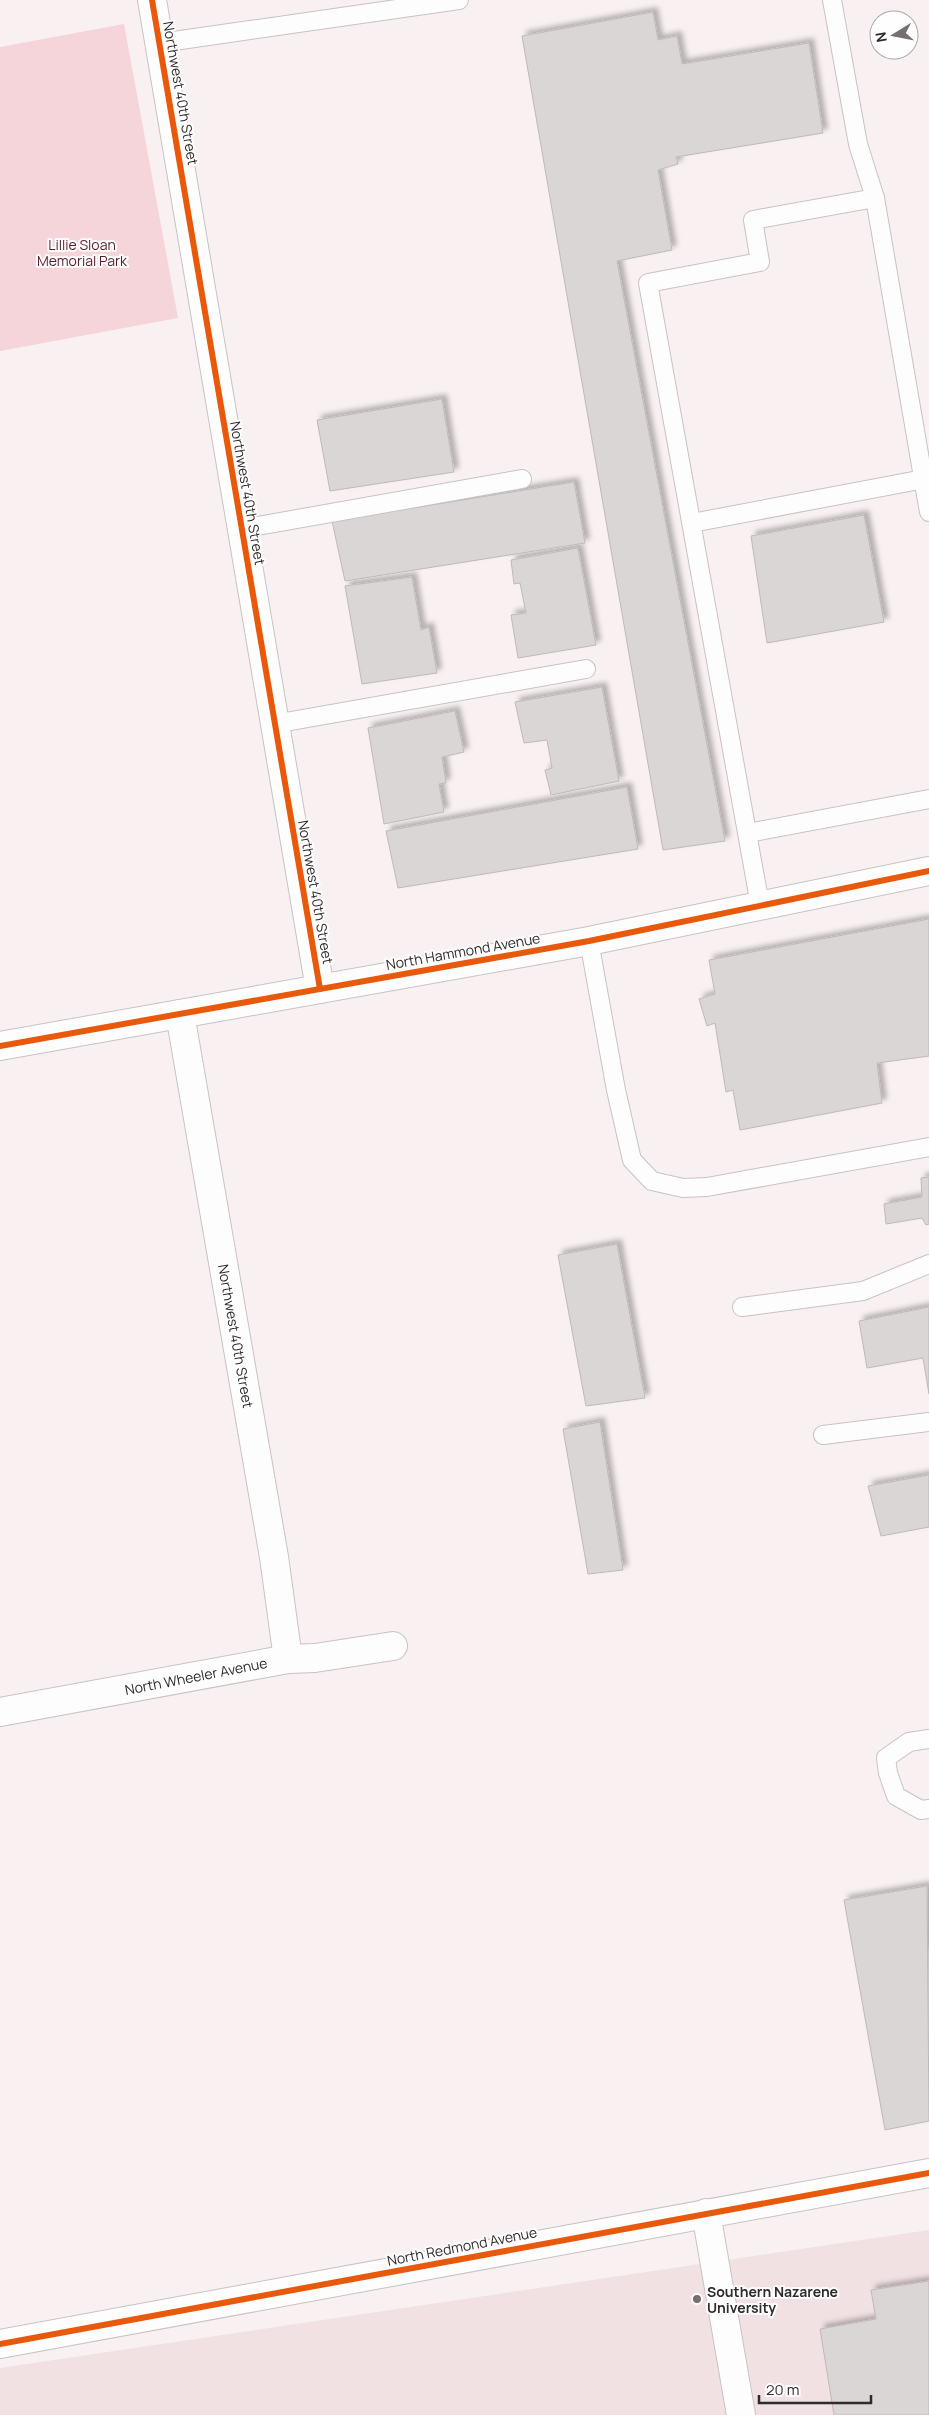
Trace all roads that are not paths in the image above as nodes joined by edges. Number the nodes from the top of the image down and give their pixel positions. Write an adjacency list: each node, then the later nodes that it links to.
1 (152, 0): 4 (street, Northwest 40th Street)
2 (459, 0): 4 (lane)
3 (832, 0): 5 (lane)
4 (160, 43): 10 (street, Northwest 40th Street)
5 (875, 198): 7 (lane); 9 (lane)
6 (522, 479): 10 (lane)
7 (926, 479): 8 (lane); 9 (lane)
8 (929, 512)
9 (692, 523): 14 (lane)
10 (241, 528): 12 (street, Northwest 40th Street)
11 (586, 668): 12 (lane)
12 (274, 724): 18 (street, Northwest 40th Street)
13 (929, 801): 14 (lane)
14 (748, 833): 16 (lane)
15 (929, 871): 16 (street, North Hammond Avenue)
16 (760, 905): 17 (street, North Hammond Avenue)
17 (589, 941): 18 (street, North Hammond Avenue); 21 (lane)
18 (320, 989): 19 (street, North Hammond Avenue)
19 (180, 1014): 20 (street, North Hammond Avenue); 27 (street, Northwest 40th Street)
20 (0, 1046)
21 (929, 1147)
22 (929, 1264): 23 (lane)
23 (742, 1307)
24 (929, 1422): 25 (lane)
25 (823, 1435)
26 (393, 1646): 27 (street, North Wheeler Avenue)
27 (288, 1659): 28 (street, North Wheeler Avenue)
28 (0, 1712)
29 (929, 1739): 30 (lane)
30 (929, 1809)
31 (929, 2173): 32 (street, North Redmond Avenue)
32 (706, 2213): 33 (street, North Redmond Avenue); 34 (street)
33 (0, 2344)
34 (741, 2415)

